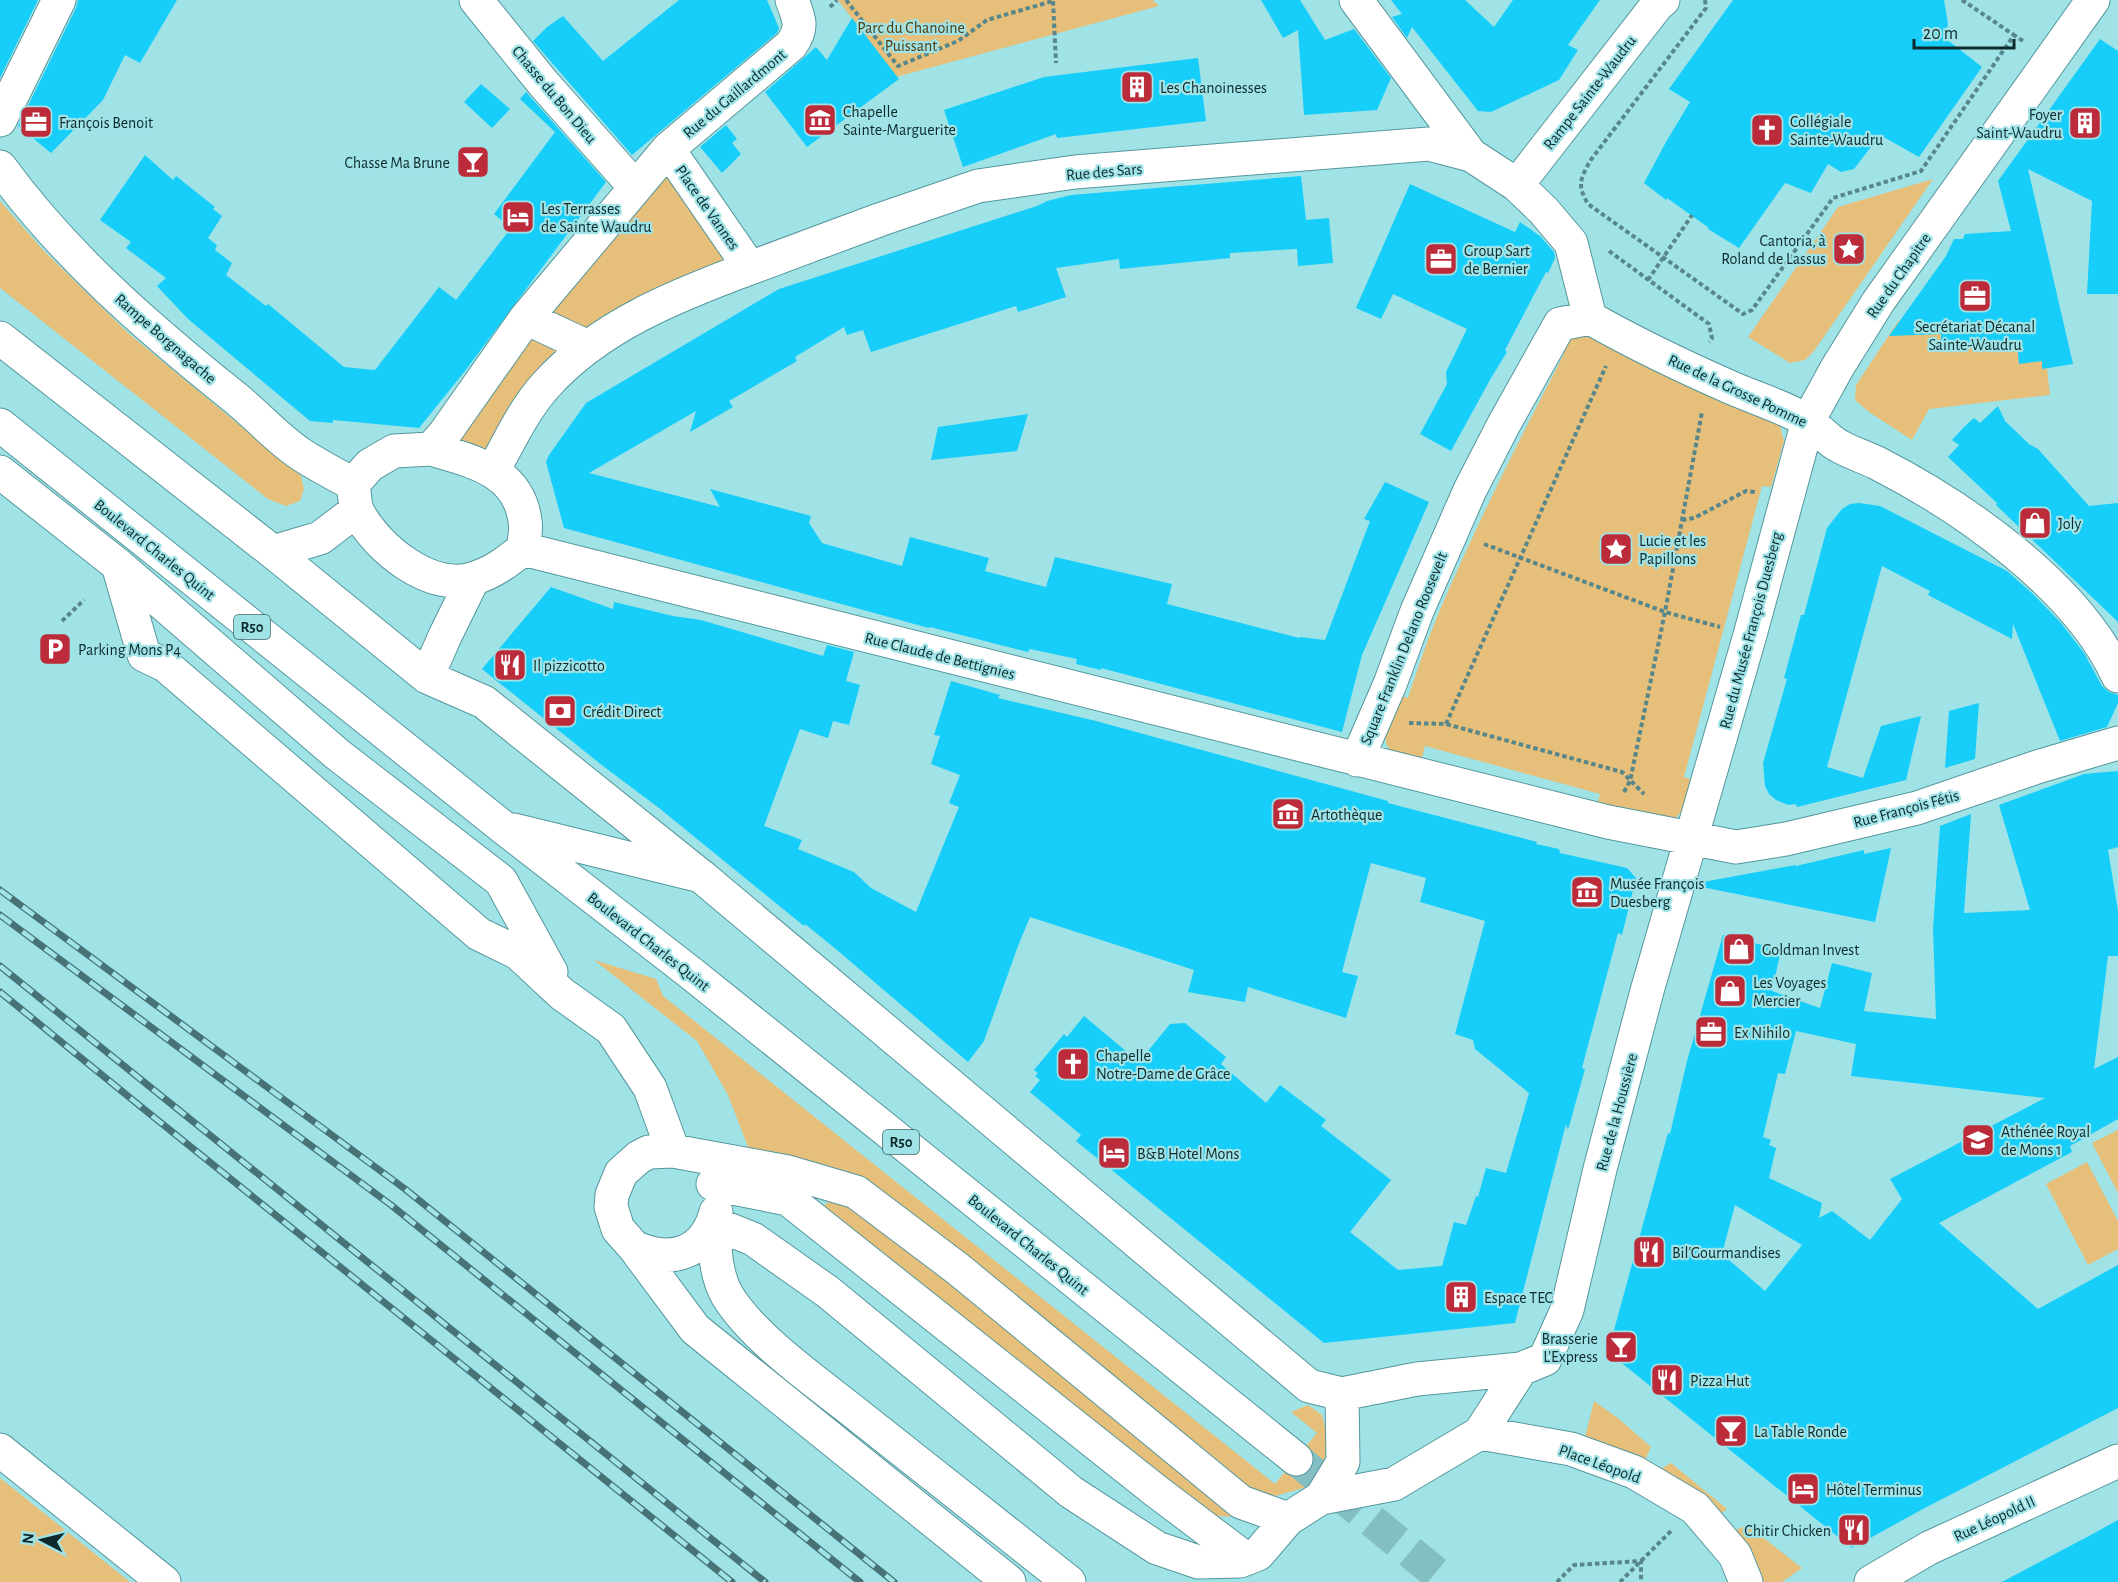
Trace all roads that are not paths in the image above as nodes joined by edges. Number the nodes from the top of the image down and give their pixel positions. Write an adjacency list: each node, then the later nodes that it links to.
1 (59, 0): 7 (main road)
2 (476, 0): 12 (main road, Chasse du Bon Dieu)
3 (792, 0): 8 (main road, Rue du Gaillardmont)
4 (1356, 0): 9 (main road)
5 (1664, 0): 11 (main road, Rampe Sainte-Waudru)
6 (2093, 0): 18 (main road, Rue du Chapitre)
7 (0, 120)
8 (668, 149): 12 (main road, Place de Vannes); 13 (main road, Place de Vannes)
9 (1471, 155): 11 (main road); 13 (main road, Rue des Sars)
10 (0, 166): 23 (main road, Rampe Borgnagache)
11 (1517, 185): 15 (main road)
12 (635, 187): 14 (main road, Place de Vannes)
13 (750, 268): 17 (main road, Place de Vannes)
14 (526, 318): 17 (main road); 20 (main road, Place de Vannes)
15 (1590, 318): 18 (main road, Rue de la Grosse Pomme); 31 (main road, Square Franklin Delano Roosevelt)
16 (0, 338): 25 (main road)
17 (588, 347): 21 (main road, Place de Vannes)
18 (1808, 421): 28 (main road, Rue de la Grosse Pomme); 33 (main road, Rue du Musée François Duesberg)
19 (0, 425): 32 (main road, Boulevard Charles Quint / R50)
20 (431, 449): 21 (main road); 23 (main road)
21 (494, 471): 24 (main road)
22 (0, 472): 26 (main road)
23 (355, 497): 25 (main road); 27 (main road)
24 (523, 549): 27 (main road); 31 (main road, Rue Claude de Bettignies)
25 (273, 552): 29 (main road)
26 (118, 565): 35 (main road); 35 (main road)
27 (473, 579): 29 (main road)
28 (2118, 676)
29 (427, 677): 34 (main road)
30 (2118, 743): 33 (main road, Rue François Fétis)
31 (1358, 760): 33 (main road, Square Franklin Delano Roosevelt)
32 (504, 828): 34 (main road); 44 (main road, Boulevard Charles Quint / R50)
33 (1690, 838): 40 (main road, Rue de la Houssière)
34 (701, 876): 41 (main road)
35 (562, 994): 36 (main road)
36 (673, 1151): 37 (main road); 39 (main road); 47 (main road)
37 (713, 1184): 38 (main road); 48 (main road)
38 (713, 1224): 39 (main road); 48 (main road); 52 (main road)
39 (634, 1247): 51 (main road)
40 (1521, 1369): 41 (main road); 42 (main road)
41 (1342, 1394): 46 (main road)
42 (1480, 1433): 46 (main road); 53 (main road, Place Léopold)
43 (0, 1450): 50 (main road)
44 (1296, 1459)
45 (2118, 1461): 49 (main road, Rue Léopold II)
46 (1321, 1498): 47 (main road)
47 (1288, 1519): 48 (main road)
48 (1246, 1559)
49 (1872, 1581)
50 (164, 1582)
51 (1009, 1582)
52 (1069, 1582)
53 (1746, 1582)

